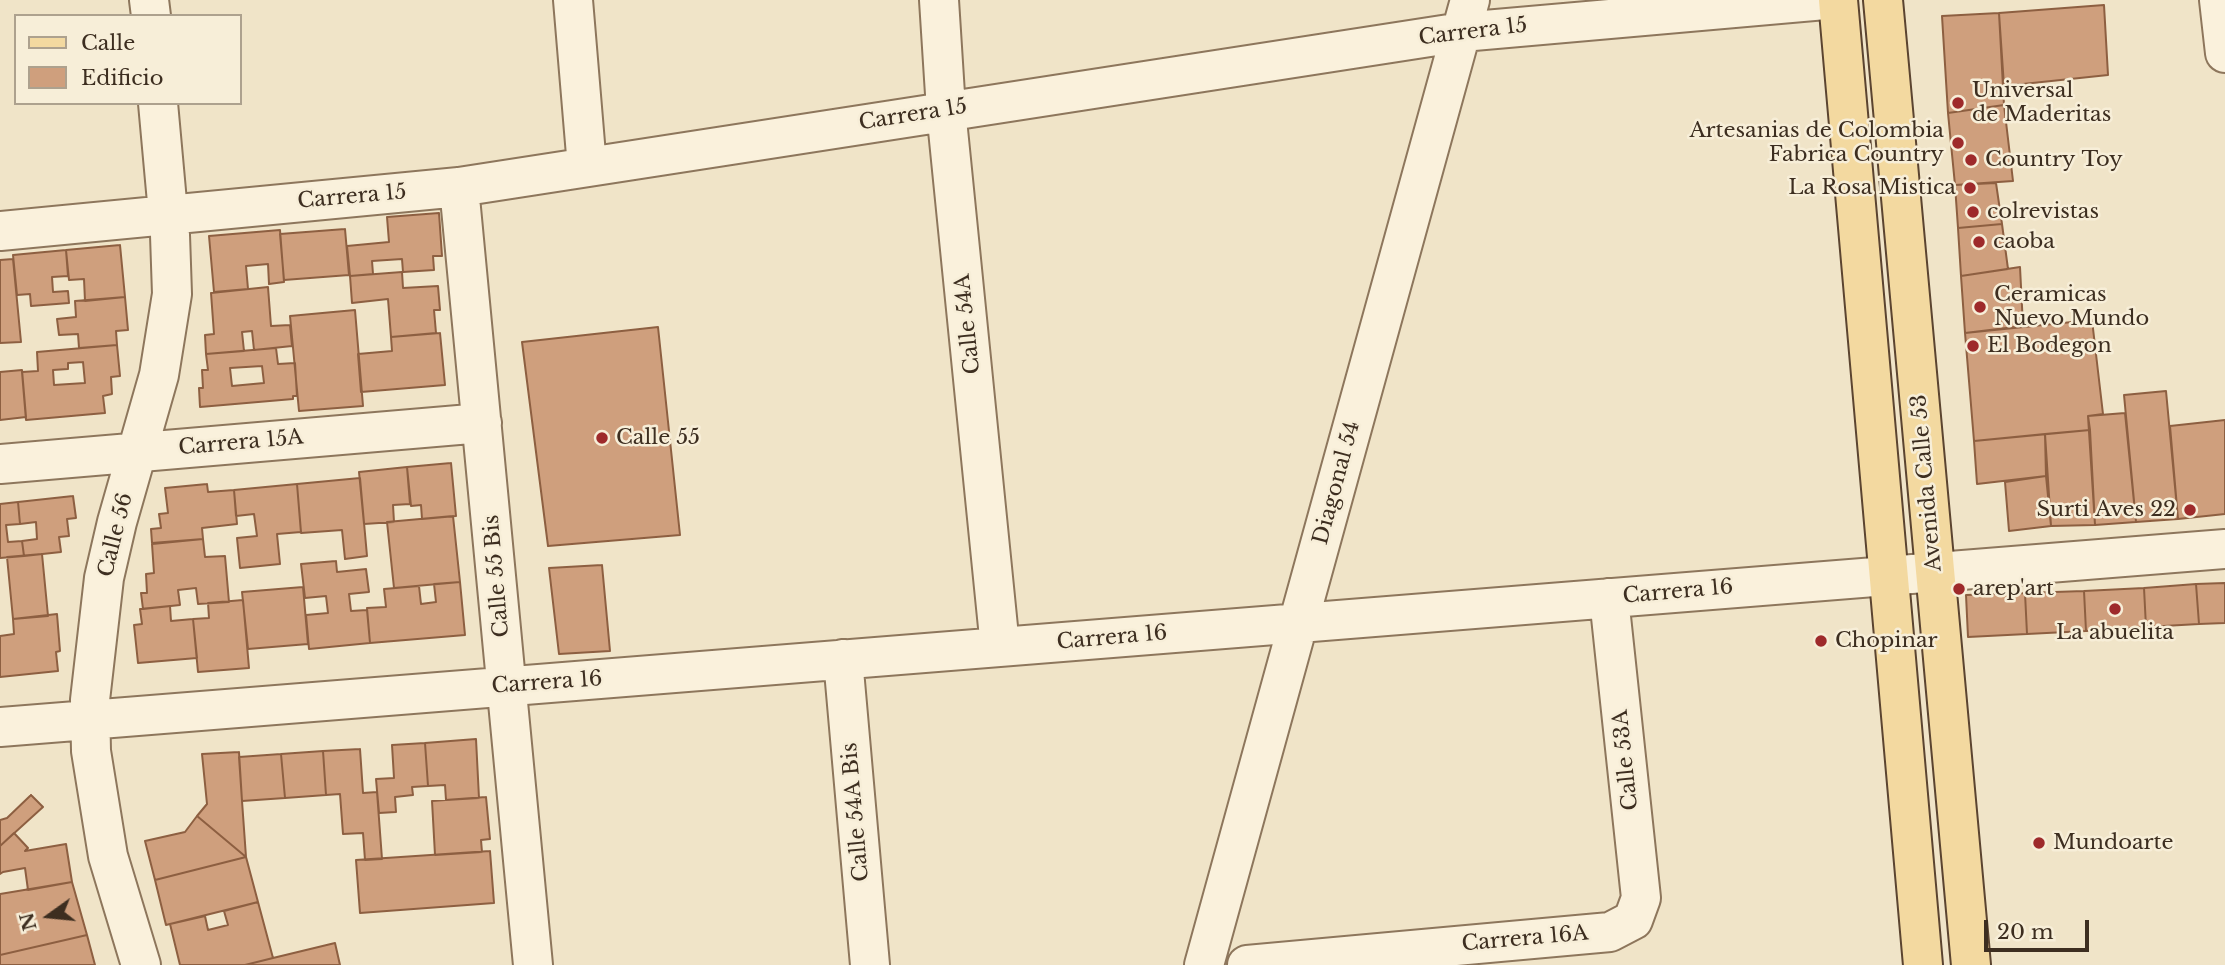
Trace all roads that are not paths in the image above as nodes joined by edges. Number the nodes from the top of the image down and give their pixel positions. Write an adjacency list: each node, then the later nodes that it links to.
1 (573, 0): 11 (street)
2 (939, 0): 10 (street, Calle 54A)
3 (1825, 0): 7 (street, Carrera 15)
4 (1838, 0): 20 (main road)
5 (1884, 0): 19 (main road, Avenida Calle 53)
6 (2219, 0): 8 (street)
7 (1466, 16): 10 (street, Carrera 15); 22 (street, Diagonal 54)
8 (2225, 53)
9 (158, 105): 13 (street, Calle 56)
10 (946, 110): 11 (street, Carrera 15); 23 (street, Calle 54A)
11 (587, 167): 12 (street, Carrera 15)
12 (459, 187): 13 (street, Carrera 15); 15 (street, Calle 55 Bis)
13 (169, 215): 14 (street, Carrera 15); 16 (street, Calle 56)
14 (0, 231)
15 (482, 423): 16 (street, Carrera 15A); 25 (street, Calle 55 Bis)
16 (137, 452): 17 (street, Carrera 15A); 26 (street, Calle 56)
17 (0, 464)
18 (2225, 549): 19 (street, Carrera 16)
19 (1935, 571): 20 (street, Carrera 16); 35 (main road, Avenida Calle 53)
20 (1889, 575): 21 (street, Carrera 16); 34 (main road)
21 (1609, 598): 22 (street, Carrera 16); 28 (street, Calle 53A)
22 (1298, 623): 23 (street, Carrera 16); 32 (street, Diagonal 54)
23 (1000, 647): 24 (street, Carrera 16)
24 (843, 659): 25 (street, Carrera 16); 31 (street, Calle 54A Bis)
25 (507, 686): 26 (street, Carrera 16); 30 (street, Calle 55 Bis)
26 (90, 720): 27 (street, Carrera 16); 29 (street, Calle 56)
27 (0, 727)
28 (1633, 920): 33 (street, Carrera 16A)
29 (141, 965)
30 (533, 965)
31 (870, 965)
32 (1204, 965)
33 (1247, 965)
34 (1923, 965)
35 (1971, 965)

